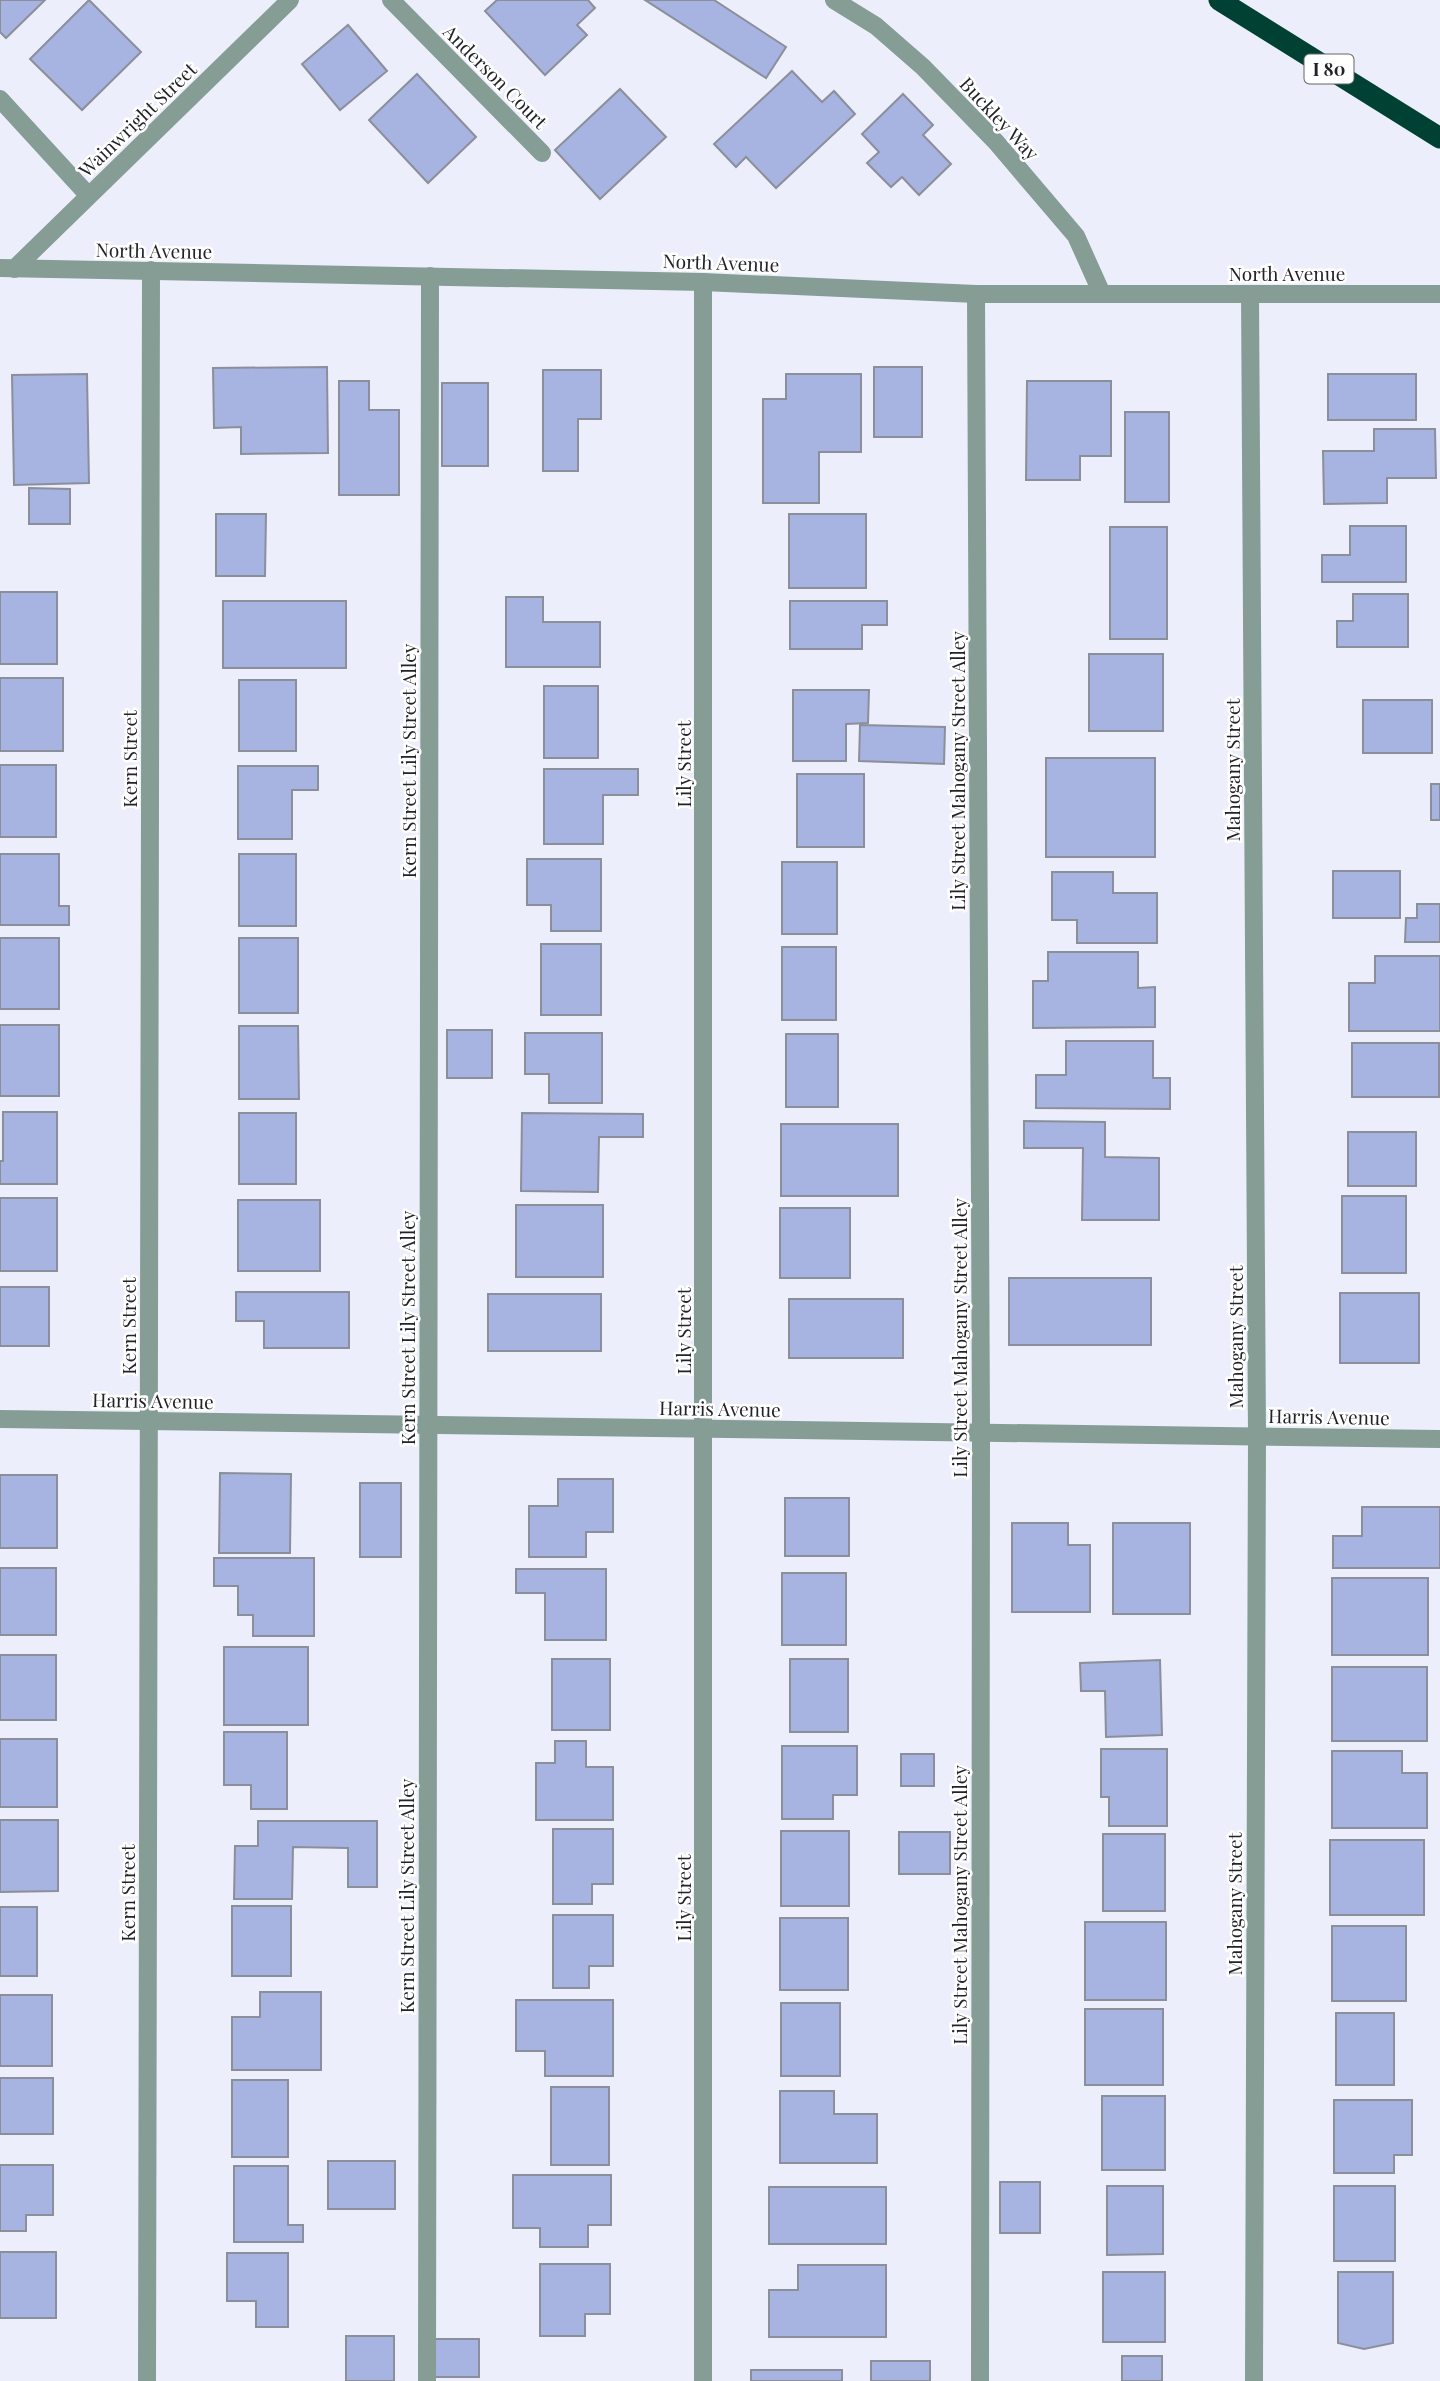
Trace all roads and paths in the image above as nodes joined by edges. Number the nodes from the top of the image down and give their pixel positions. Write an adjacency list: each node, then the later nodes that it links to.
1 (290, 0): 8 (street, Wainwright Street)
2 (390, 0): 7 (street, Anderson Court)
3 (834, 0): 14 (street, Buckley Way)
4 (1219, 0): 6 (highway, I 80)
5 (0, 99): 8 (street)
6 (1440, 138)
7 (542, 152)
8 (88, 195): 9 (street, Wainwright Street)
9 (7, 268): 10 (street, North Avenue)
10 (151, 270): 11 (street, North Avenue); 18 (street, Kern Street)
11 (430, 276): 12 (street, North Avenue); 19 (street, Kern Street Lily Street Alley)
12 (703, 282): 13 (street, North Avenue); 20 (street, Lily Street)
13 (976, 294): 14 (street, North Avenue); 21 (street, Lily Street Mahogany Street Alley)
14 (1102, 294): 15 (street, North Avenue)
15 (1250, 294): 16 (street, North Avenue); 22 (street, Mahogany Street)
16 (1440, 294)
17 (0, 1419): 18 (street, Harris Avenue)
18 (149, 1421): 19 (street, Harris Avenue); 24 (street, Kern Street)
19 (428, 1425): 20 (street, Harris Avenue); 25 (street, Kern Street Lily Street Alley)
20 (704, 1428): 21 (street, Harris Avenue); 26 (street, Lily Street)
21 (981, 1432): 22 (street, Harris Avenue); 27 (street, Lily Street Mahogany Street Alley)
22 (1257, 1436): 23 (street, Harris Avenue); 28 (street, Mahogany Street)
23 (1440, 1438)
24 (147, 2381)
25 (427, 2381)
26 (704, 2381)
27 (980, 2381)
28 (1254, 2381)

